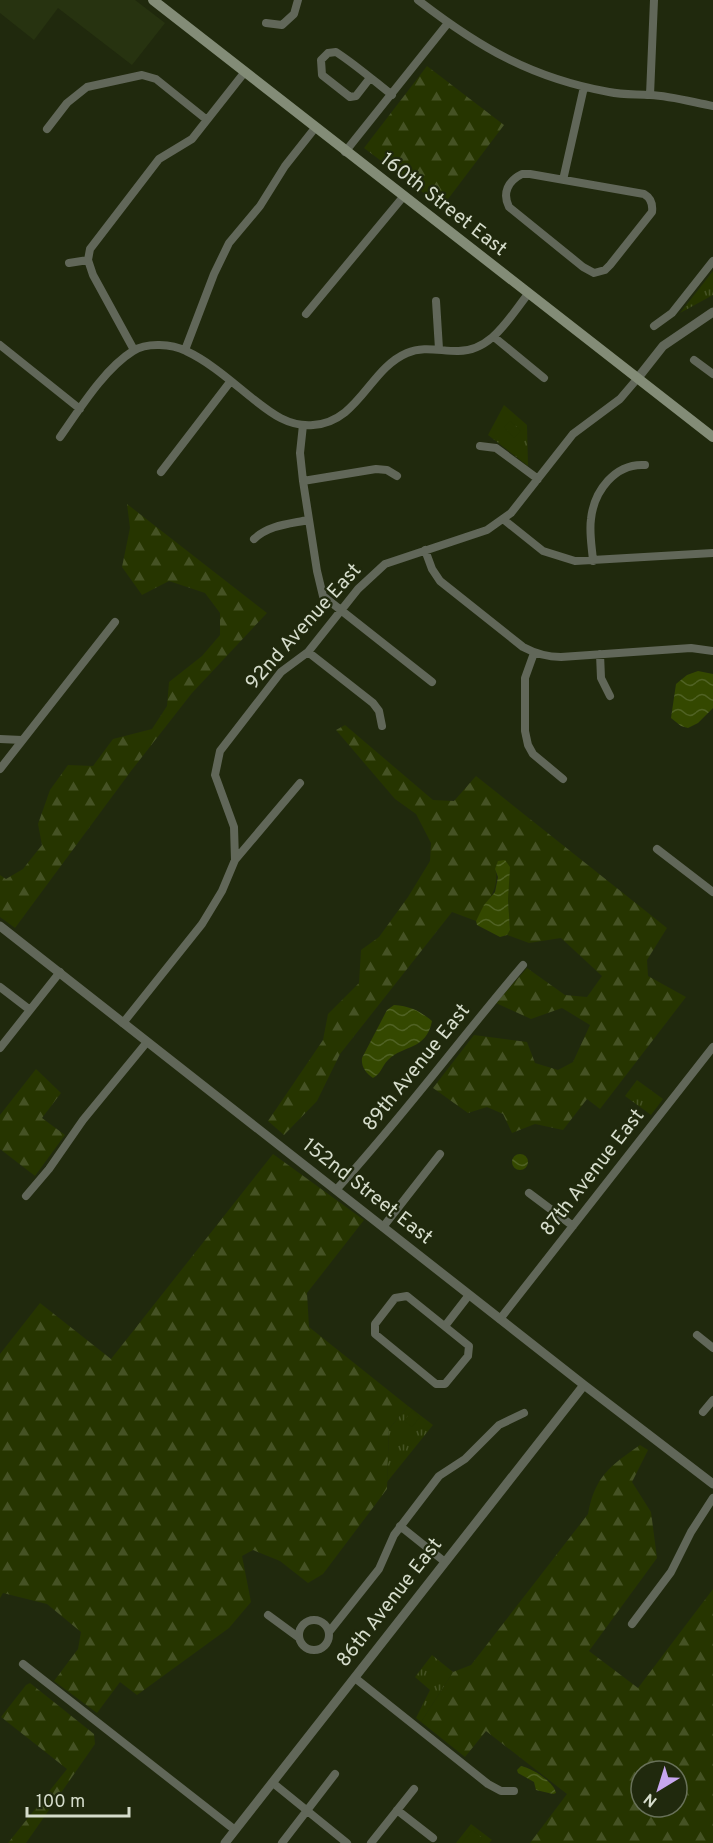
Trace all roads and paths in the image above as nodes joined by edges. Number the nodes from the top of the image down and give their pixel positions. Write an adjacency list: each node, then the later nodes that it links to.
1 (153, 0): 7 (main road, 160th Street East)
2 (298, 0): 5 (street)
3 (418, 0): 6 (street)
4 (654, 0): 11 (street)
5 (266, 22)
6 (448, 23): 9 (street); 10 (street)
7 (244, 73): 13 (street); 14 (main road, 160th Street East)
8 (370, 78): 8 (street); 10 (street)
9 (584, 87): 11 (street); 17 (street)
10 (392, 95): 16 (street)
11 (650, 95): 12 (street)
12 (713, 106)
13 (207, 120): 15 (street); 19 (street)
14 (315, 128): 16 (main road, 160th Street East); 31 (street)
15 (47, 129)
16 (345, 152): 18 (main road, 160th Street East)
17 (563, 180): 17 (street)
18 (404, 197): 22 (main road, 160th Street East); 25 (street)
19 (88, 260): 21 (street); 30 (street)
20 (713, 261): 26 (street)
21 (69, 262)
22 (528, 294): 27 (street); 35 (main road, 160th Street East)
23 (436, 301): 29 (street)
24 (713, 312): 35 (street)
25 (306, 314)
26 (654, 326)
27 (494, 337): 29 (street); 34 (street)
28 (0, 345): 37 (street)
29 (439, 349): 38 (street)
30 (134, 350): 31 (street); 37 (street)
31 (185, 350): 36 (street)
32 (694, 360): 33 (street)
33 (713, 374)
34 (544, 378)
35 (637, 379): 40 (main road, 160th Street East); 45 (street, 92nd Avenue East)
36 (230, 382): 38 (street); 43 (street)
37 (80, 409): 39 (street)
38 (303, 425): 46 (street)
39 (60, 437)
40 (713, 437)
41 (480, 446): 45 (street)
42 (645, 465): 52 (street)
43 (161, 472)
44 (397, 476): 46 (street)
45 (538, 479): 47 (street, 92nd Avenue East)
46 (303, 481): 48 (street)
47 (503, 519): 50 (street, 92nd Avenue East); 52 (street)
48 (308, 520): 49 (street); 53 (street)
49 (254, 539)
50 (425, 550): 53 (street, 92nd Avenue East); 57 (street)
51 (713, 553): 52 (street)
52 (593, 561)
53 (340, 611): 56 (street, 92nd Avenue East); 59 (street)
54 (116, 622): 63 (street)
55 (713, 651): 58 (street)
56 (308, 652): 61 (street); 68 (street, 92nd Avenue East)
57 (534, 653): 58 (street); 65 (street)
58 (600, 654): 60 (street)
59 (432, 682)
60 (610, 696)
61 (382, 726)
62 (0, 739): 63 (street)
63 (22, 740): 64 (street)
64 (0, 769)
65 (563, 779)
66 (300, 783): 68 (street)
67 (657, 849): 69 (street)
68 (235, 860): 75 (street)
69 (713, 892)
70 (0, 926): 72 (street, 152nd Street East)
71 (523, 965): 80 (street, 89th Avenue East)
72 (60, 972): 74 (street); 75 (street, 152nd Street East)
73 (0, 987): 74 (street)
74 (30, 1010): 78 (street)
75 (123, 1023): 76 (street, 152nd Street East)
76 (147, 1042): 80 (street, 152nd Street East); 82 (street)
77 (713, 1047): 83 (street, 87th Avenue East)
78 (0, 1048)
79 (440, 1154): 84 (street)
80 (336, 1190): 84 (street, 152nd Street East)
81 (529, 1193): 83 (street)
82 (26, 1196)
83 (573, 1226): 86 (street, 87th Avenue East)
84 (382, 1227): 85 (street, 152nd Street East)
85 (469, 1295): 86 (street, 152nd Street East); 87 (street)
86 (500, 1319): 90 (street, 152nd Street East)
87 (445, 1326): 87 (street)
88 (697, 1335): 89 (street)
89 (713, 1348)
90 (584, 1385): 94 (street, 152nd Street East); 97 (street, 86th Avenue East)
91 (713, 1400): 92 (street)
92 (703, 1412)
93 (524, 1413): 96 (street)
94 (713, 1484)
95 (713, 1498): 99 (street)
96 (400, 1526): 97 (street); 100 (street)
97 (446, 1562): 103 (street, 86th Avenue East)
98 (268, 1615): 101 (street)
99 (632, 1624)
100 (328, 1632): 101 (street); 101 (street)
101 (298, 1637)
102 (23, 1664): 110 (street)
103 (355, 1678): 105 (street, 86th Avenue East); 107 (street)
104 (335, 1774): 108 (street)
105 (273, 1783): 108 (street); 110 (street, 86th Avenue East)
106 (414, 1789): 109 (street)
107 (514, 1791)
108 (307, 1810): 113 (street); 114 (street)
109 (397, 1810): 111 (street); 115 (street)
110 (235, 1830): 112 (street, 86th Avenue East)
111 (433, 1838)
112 (225, 1843)
113 (282, 1843)
114 (347, 1843)
115 (371, 1843)

